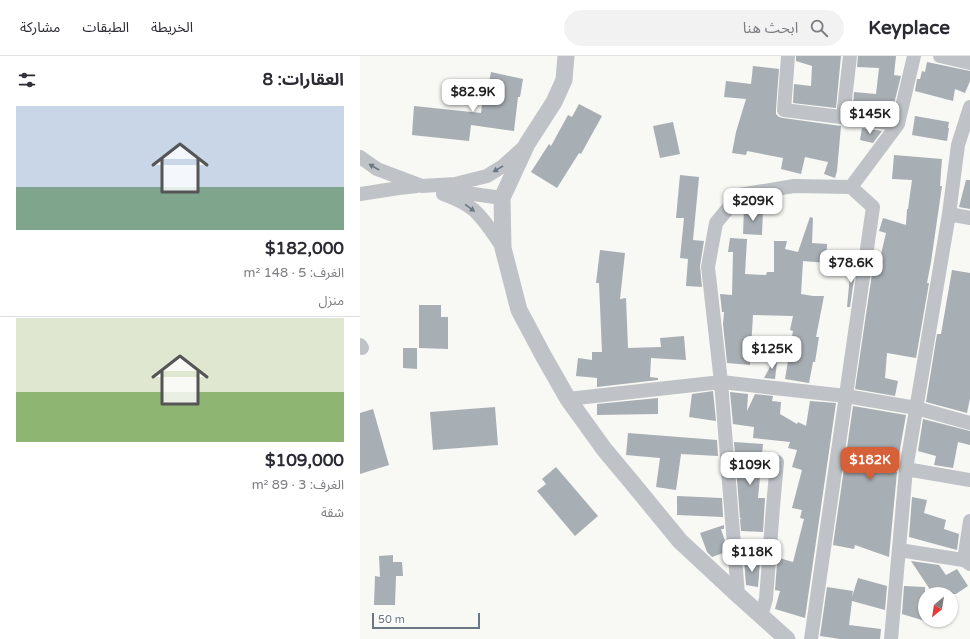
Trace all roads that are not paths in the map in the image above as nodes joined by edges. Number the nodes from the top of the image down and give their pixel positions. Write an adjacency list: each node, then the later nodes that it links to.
1 (566, 56): 10 (street)
2 (788, 56): 8 (street)
3 (850, 56): 8 (street)
4 (914, 56): 9 (street)
5 (940, 56): 6 (street)
6 (970, 63)
7 (970, 107): 16 (street)
8 (843, 117): 9 (street)
9 (898, 124): 13 (street)
10 (527, 144): 12 (street, one-way to 12); 15 (street)
11 (360, 157): 12 (street, one-way to 11)
12 (422, 186): 14 (street); 15 (street); 18 (street, one-way to 18)
13 (851, 188): 19 (street); 20 (street)
14 (360, 194)
15 (502, 198): 18 (street)
16 (949, 214): 17 (street); 22 (street)
17 (970, 218)
18 (503, 248): 21 (street)
19 (721, 382): 20 (street); 21 (street); 30 (street)
20 (846, 396): 22 (street); 33 (street)
21 (568, 399): 30 (street)
22 (916, 408): 23 (street); 25 (street)
23 (970, 423)
24 (777, 462): 31 (street)
25 (906, 469): 26 (street); 28 (street)
26 (970, 480)
27 (970, 521): 29 (street)
28 (899, 550): 29 (street); 34 (street)
29 (968, 562)
30 (738, 595): 31 (street)
31 (761, 616): 32 (street)
32 (787, 639)
33 (811, 639)
34 (891, 639)

